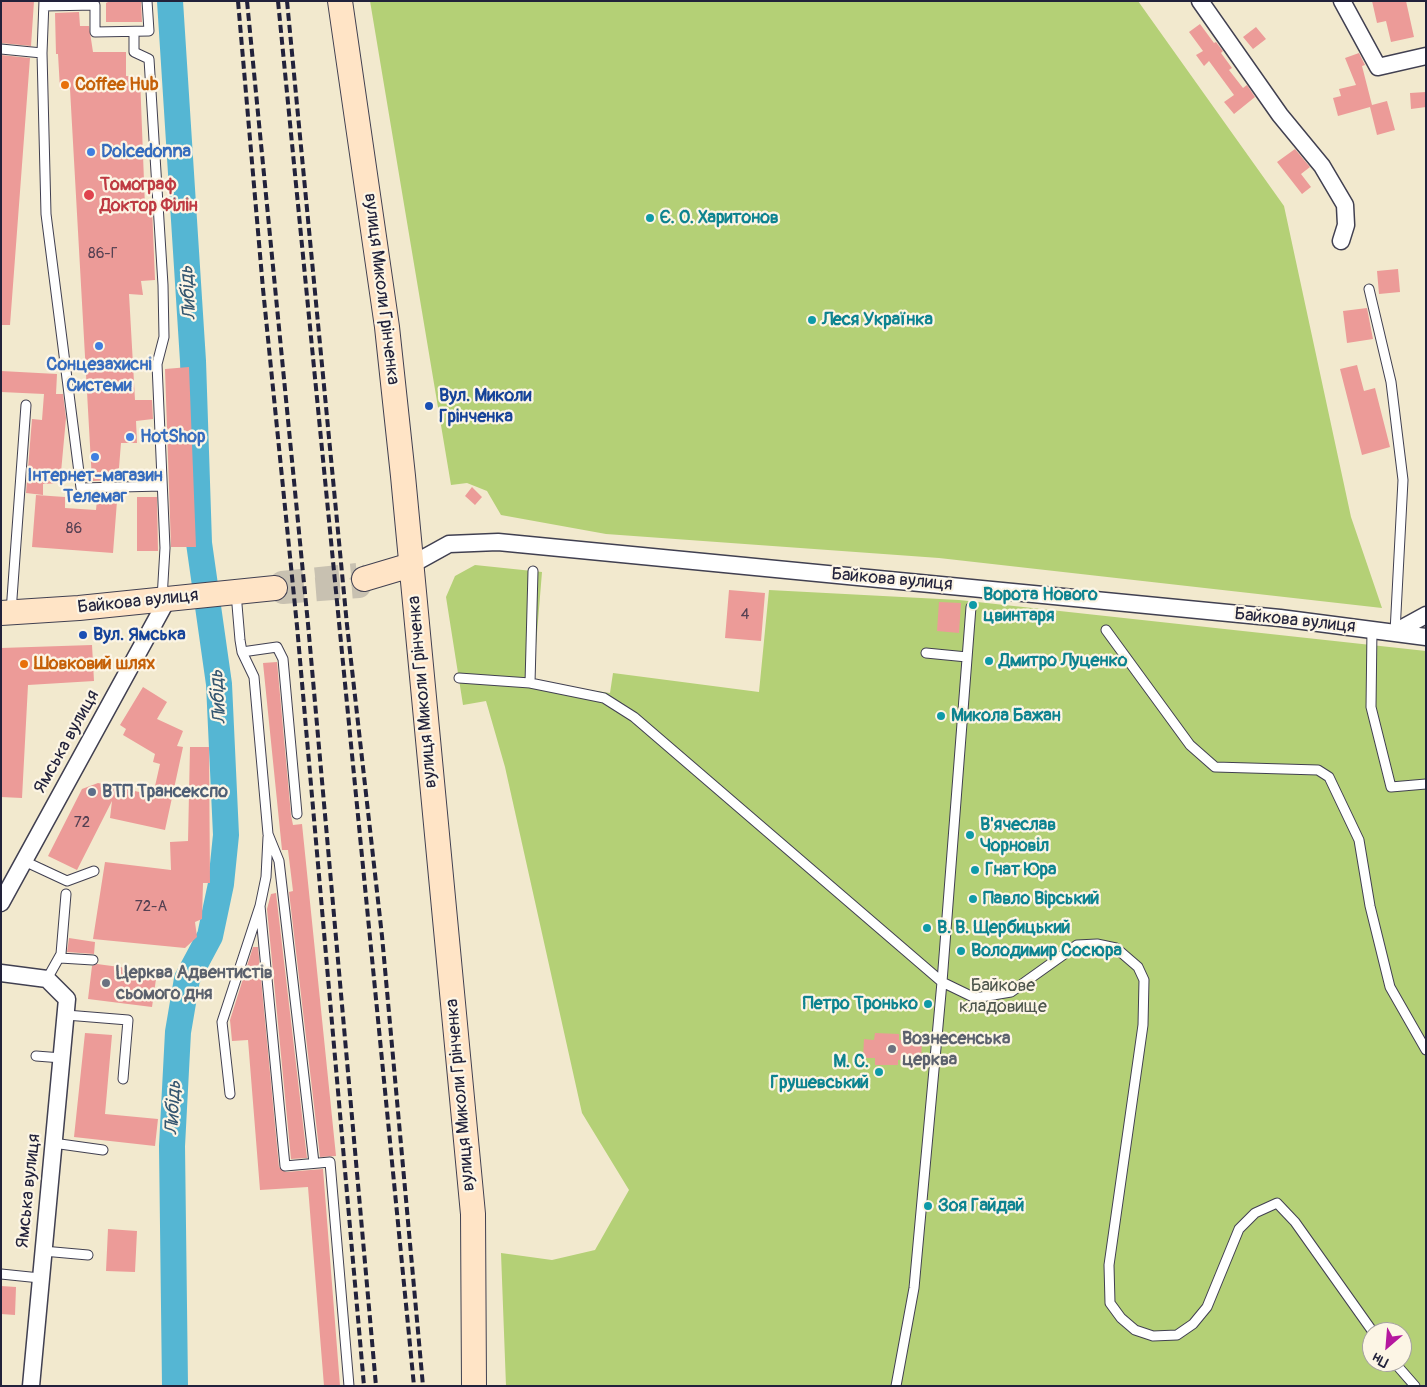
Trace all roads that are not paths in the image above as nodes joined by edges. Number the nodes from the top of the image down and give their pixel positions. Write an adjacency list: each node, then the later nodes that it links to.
1 (147, 1): 6 (lane)
2 (340, 1): 14 (main road, вулиця Миколи Грінченка)
3 (1200, 1): 10 (street)
4 (1342, 1): 9 (street)
5 (44, 4): 6 (lane); 8 (lane)
6 (134, 32): 13 (lane)
7 (1, 49): 8 (lane)
8 (42, 53): 13 (lane)
9 (1426, 56)
10 (1341, 241)
11 (1369, 289): 25 (lane)
12 (26, 405): 21 (lane)
13 (162, 486): 19 (lane)
14 (411, 565): 16 (main road, Байкова вулиця); 20 (street, Байкова вулиця); 62 (main road, вулиця Миколи Грінченка)
15 (533, 571): 31 (lane)
16 (364, 579)
17 (275, 588): 18 (main road, Байкова вулиця)
18 (235, 593): 19 (main road, Байкова вулиця); 27 (lane)
19 (171, 599): 21 (main road, Байкова вулиця); 35 (street, Ямська вулиця)
20 (972, 599): 24 (street, Байкова вулиця); 29 (lane)
21 (6, 613)
22 (1426, 615): 25 (street)
23 (1106, 630): 46 (lane)
24 (1372, 630): 25 (street, Байкова вулиця); 32 (lane)
25 (1395, 632): 26 (street, Байкова вулиця)
26 (1426, 637)
27 (242, 652): 33 (lane); 34 (lane)
28 (926, 653): 29 (lane)
29 (967, 656): 44 (lane)
30 (459, 678): 31 (lane)
31 (530, 683): 44 (lane)
32 (1426, 784)
33 (297, 814)
34 (268, 834): 39 (lane); 53 (lane)
35 (24, 861): 36 (lane); 38 (street, Ямська вулиця)
36 (94, 871)
37 (66, 894): 40 (lane)
38 (1, 903)
39 (260, 906): 50 (lane); 53 (lane)
40 (60, 958): 41 (lane); 43 (lane)
41 (93, 960)
42 (1, 973): 43 (street)
43 (48, 979): 45 (street)
44 (942, 982): 58 (lane); 63 (lane)
45 (67, 1007): 48 (street, Ямська вулиця); 49 (lane)
46 (1426, 1050)
47 (36, 1056): 48 (lane)
48 (62, 1058): 51 (street, Ямська вулиця)
49 (123, 1080)
50 (230, 1094)
51 (53, 1143): 52 (lane); 54 (street, Ямська вулиця)
52 (103, 1150)
53 (314, 1163): 61 (lane)
54 (43, 1251): 55 (lane); 57 (street, Ямська вулиця)
55 (88, 1255)
56 (1, 1274): 57 (lane)
57 (40, 1278): 60 (street, Ямська вулиця)
58 (1366, 1322)
59 (1403, 1372): 64 (lane)
60 (31, 1386)
61 (349, 1386)
62 (474, 1386)
63 (896, 1386)
64 (1415, 1386)

